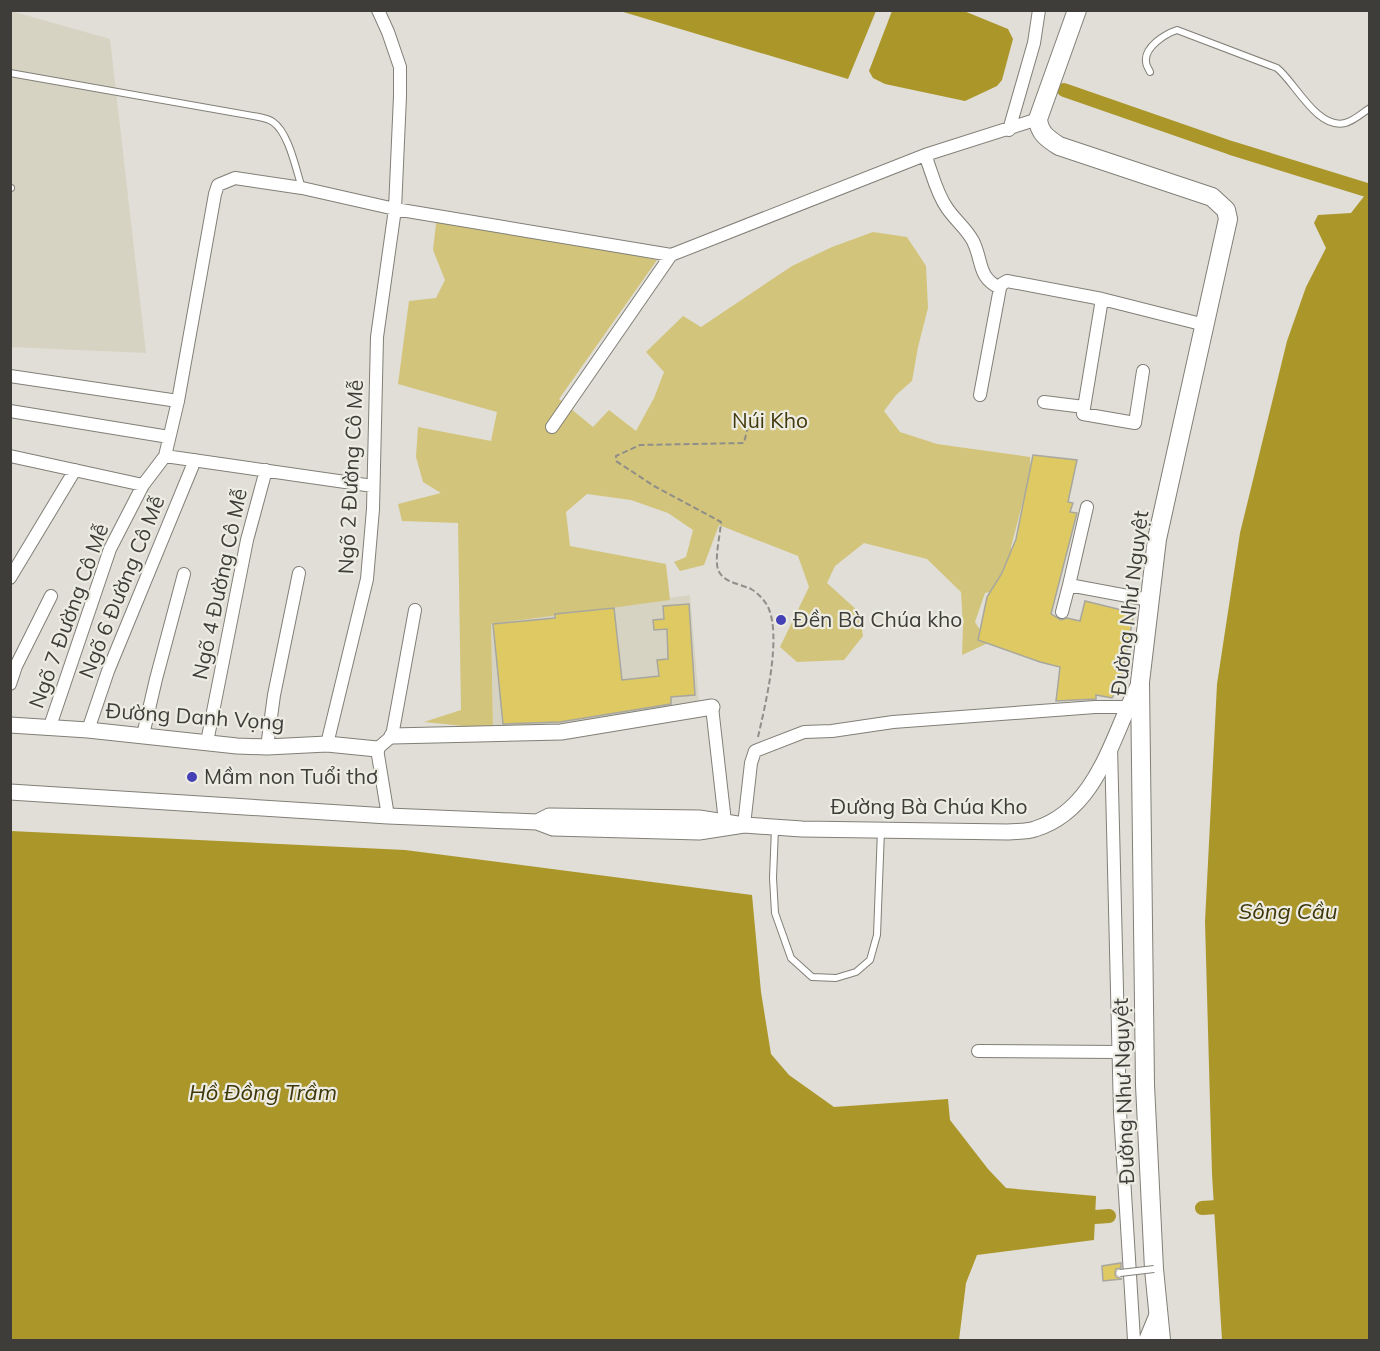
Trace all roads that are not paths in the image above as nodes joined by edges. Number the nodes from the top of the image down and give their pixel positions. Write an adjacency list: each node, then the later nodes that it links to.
1 (378, 10): 13 (street, Ngõ 2 Đường Cô Mễ)
2 (1039, 10): 5 (street)
3 (1048, 10): 5 (street)
4 (1077, 10): 9 (main road)
5 (1034, 43): 10 (street)
6 (1150, 72): 8 (lane)
7 (10, 73): 12 (lane)
8 (1370, 108)
9 (1038, 119): 10 (street); 17 (main road, Đường Như Nguyệt)
10 (1009, 130): 11 (street)
11 (925, 155): 14 (street); 15 (street)
12 (302, 188): 13 (street); 21 (street)
13 (395, 209): 14 (street); 33 (street, Ngõ 2 Đường Cô Mễ)
14 (671, 255): 25 (street)
15 (1000, 288): 16 (street); 20 (street)
16 (1102, 298): 17 (street); 23 (street)
17 (1205, 325): 40 (main road, Đường Như Nguyệt)
18 (1143, 371): 23 (street)
19 (10, 376): 21 (street)
20 (980, 395)
21 (177, 401): 26 (street)
22 (1044, 402): 23 (street)
23 (1084, 407)
24 (10, 411): 26 (street)
25 (552, 427)
26 (169, 437): 28 (street)
27 (10, 456): 30 (street)
28 (165, 456): 29 (street); 32 (street, Ngõ 7 Đường Cô Mễ)
29 (195, 460): 31 (street); 49 (street, Ngõ 6 Đường Cô Mễ)
30 (75, 470): 32 (street); 37 (street)
31 (266, 470): 33 (street); 52 (street, Ngõ 4 Đường Cô Mễ)
32 (143, 484): 48 (street, Ngõ 7 Đường Cô Mễ)
33 (373, 486): 53 (street, Ngõ 2 Đường Cô Mễ)
34 (1087, 507): 38 (street)
35 (299, 573): 55 (street)
36 (184, 574): 50 (street)
37 (10, 578)
38 (1068, 585): 40 (street); 42 (street)
39 (51, 596): 44 (street)
40 (1149, 600): 43 (main road, Đường Như Nguyệt)
41 (415, 610): 51 (street)
42 (1062, 612)
43 (1140, 682): 46 (street, Đường Bà Chúa Kho); 66 (main road, Đường Như Nguyệt)
44 (10, 684)
45 (712, 707): 51 (street); 60 (street)
46 (1126, 707): 54 (street, Đường Bà Chúa Kho); 61 (street)
47 (10, 725): 48 (street, Đường Danh Vọng)
48 (49, 729): 49 (street, Đường Danh Vọng)
49 (88, 730): 50 (street, Đường Danh Vọng)
50 (143, 735): 52 (street, Đường Danh Vọng)
51 (392, 736): 56 (street)
52 (207, 742): 55 (street, Đường Danh Vọng)
53 (327, 744): 55 (street, Đường Danh Vọng); 56 (street, Đường Danh Vọng)
54 (1111, 745): 63 (street, Đường Bà Chúa Kho); 65 (street, Đường Như Nguyệt)
55 (267, 747)
56 (377, 749): 58 (street)
57 (10, 792): 58 (street, Đường Bà Chúa Kho)
58 (388, 816): 59 (street, Đường Bà Chúa Kho)
59 (537, 822): 60 (street, Đường Bà Chúa Kho); 61 (street, Đường Bà Chúa Kho)
60 (725, 822): 61 (street, Đường Bà Chúa Kho)
61 (744, 825): 62 (street, Đường Bà Chúa Kho)
62 (775, 827): 63 (street, Đường Bà Chúa Kho); 63 (lane)
63 (881, 830)
64 (978, 1052): 65 (street)
65 (1118, 1052): 69 (street, Đường Như Nguyệt)
66 (1154, 1269): 67 (lane, bridge); 68 (main road, Đường Như Nguyệt)
67 (1120, 1273)
68 (1158, 1308): 70 (street); 71 (main road, Đường Như Nguyệt)
69 (1134, 1341)
70 (1145, 1341)
71 (1161, 1341)

